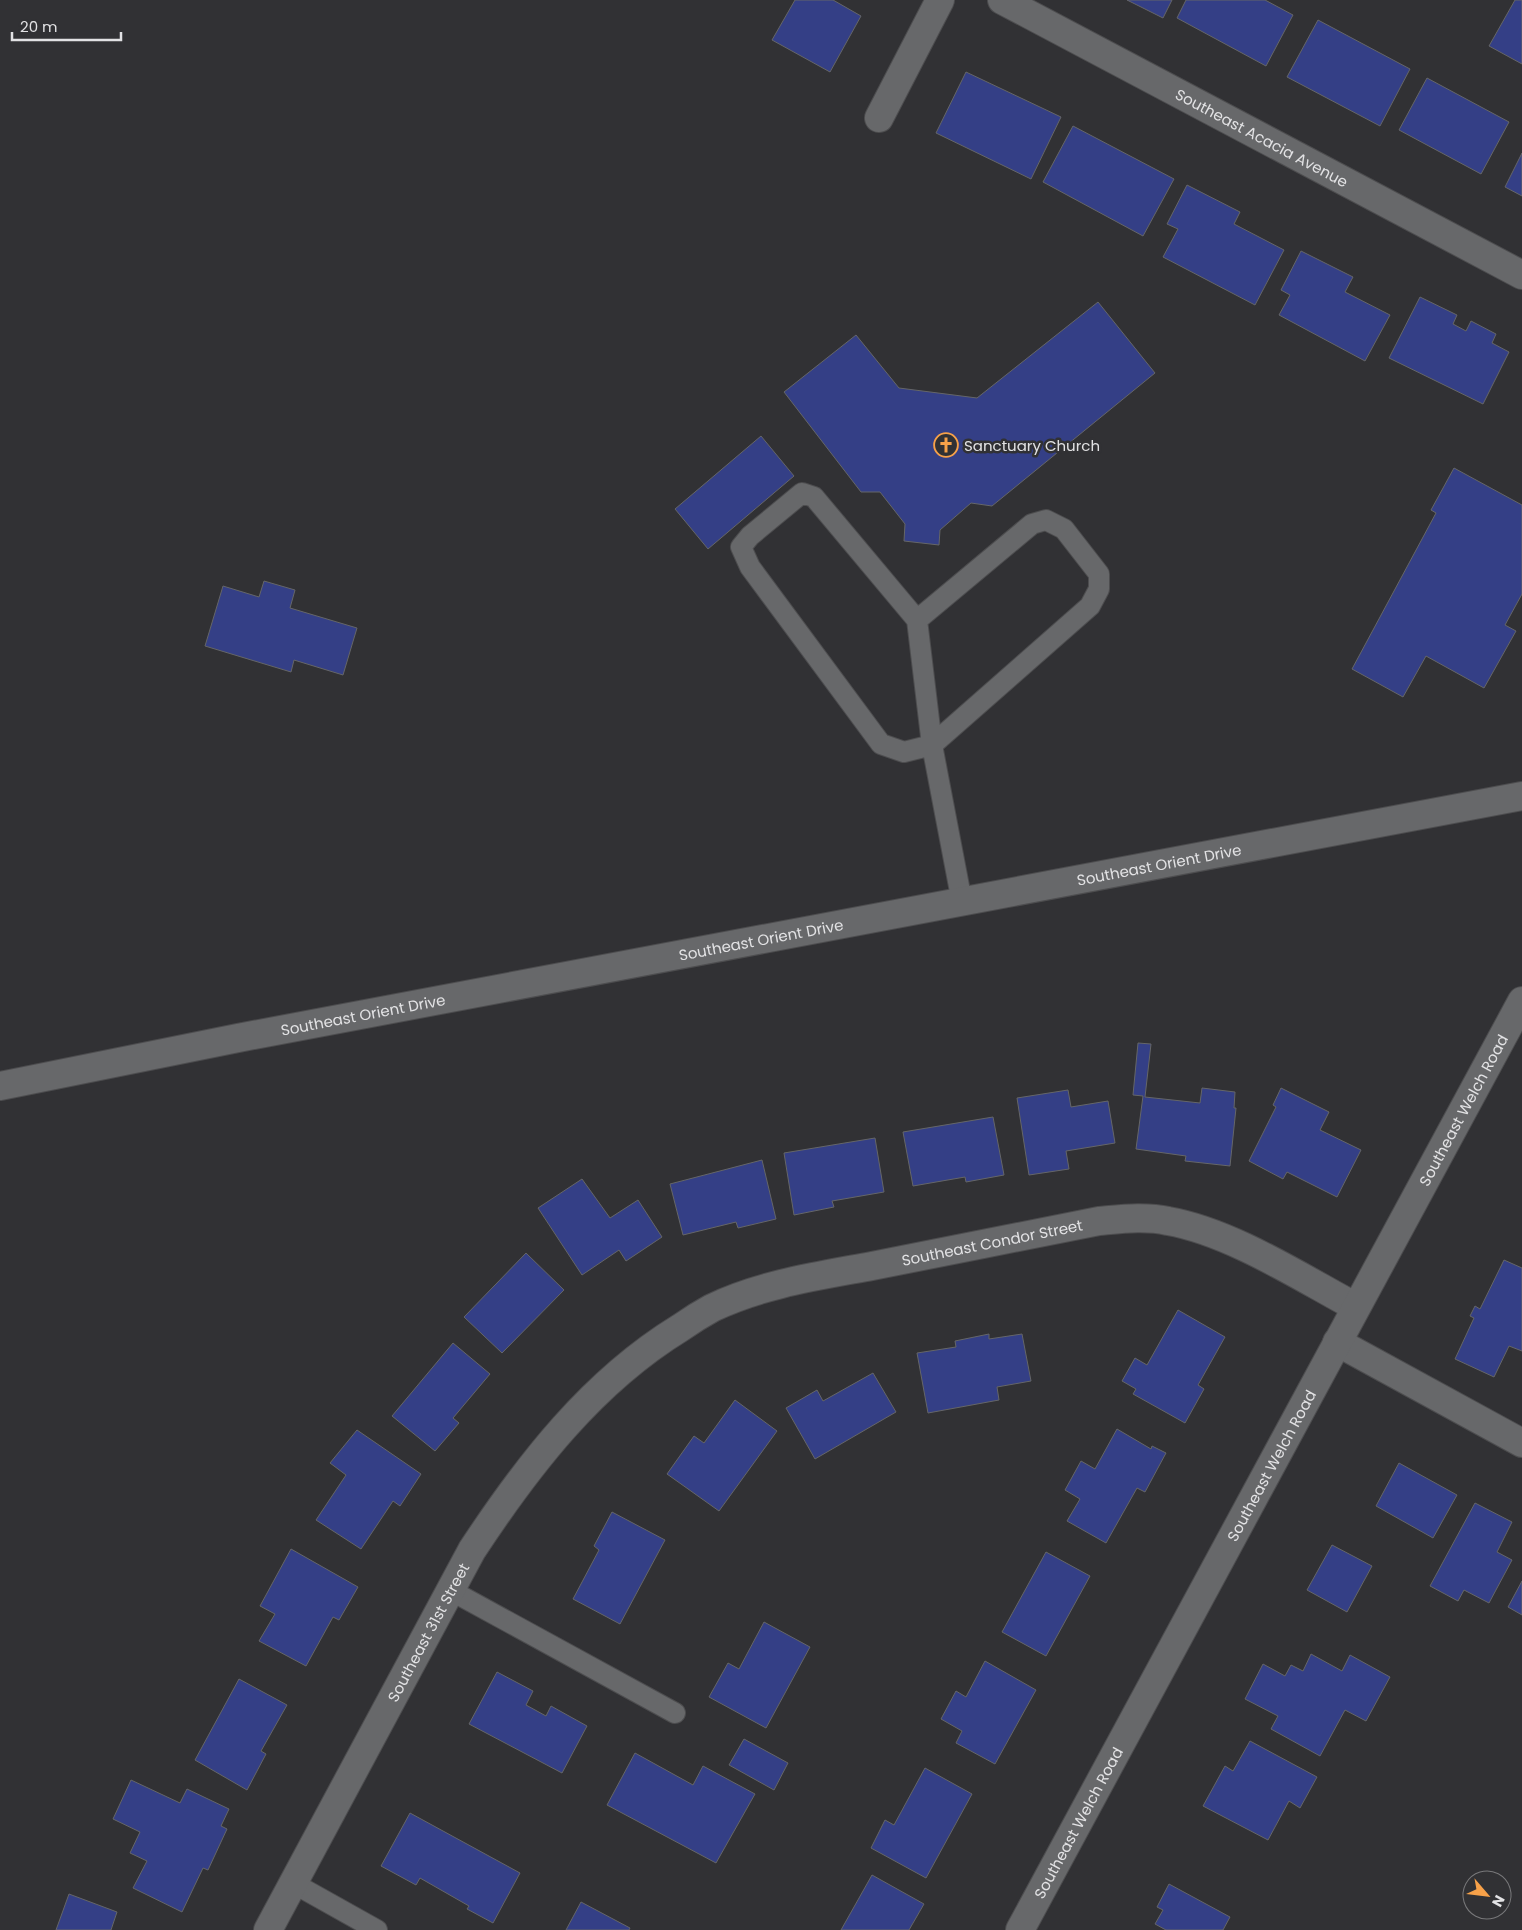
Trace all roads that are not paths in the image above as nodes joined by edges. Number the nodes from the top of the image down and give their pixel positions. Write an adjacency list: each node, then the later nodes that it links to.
1 (940, 0): 3 (street)
2 (1002, 0): 4 (street, Southeast Acacia Avenue)
3 (879, 118)
4 (1522, 274)
5 (917, 620): 6 (lane); 6 (lane); 6 (lane)
6 (932, 745): 8 (lane)
7 (1522, 796): 8 (street, Southeast Orient Drive)
8 (962, 902): 10 (street, Southeast Orient Drive)
9 (1522, 1001): 11 (street, Southeast Welch Road)
10 (0, 1086)
11 (1356, 1307): 12 (street, Southeast Welch Road); 13 (street, Southeast Condor Street)
12 (1337, 1342): 14 (street); 20 (street, Southeast Welch Road)
13 (629, 1363): 15 (street, Southeast 31st Street)
14 (1522, 1443)
15 (450, 1590): 16 (lane); 17 (street, Southeast 31st Street)
16 (675, 1713)
17 (293, 1883): 18 (street, Southeast 31st Street); 19 (lane)
18 (268, 1930)
19 (377, 1930)
20 (1020, 1930)

